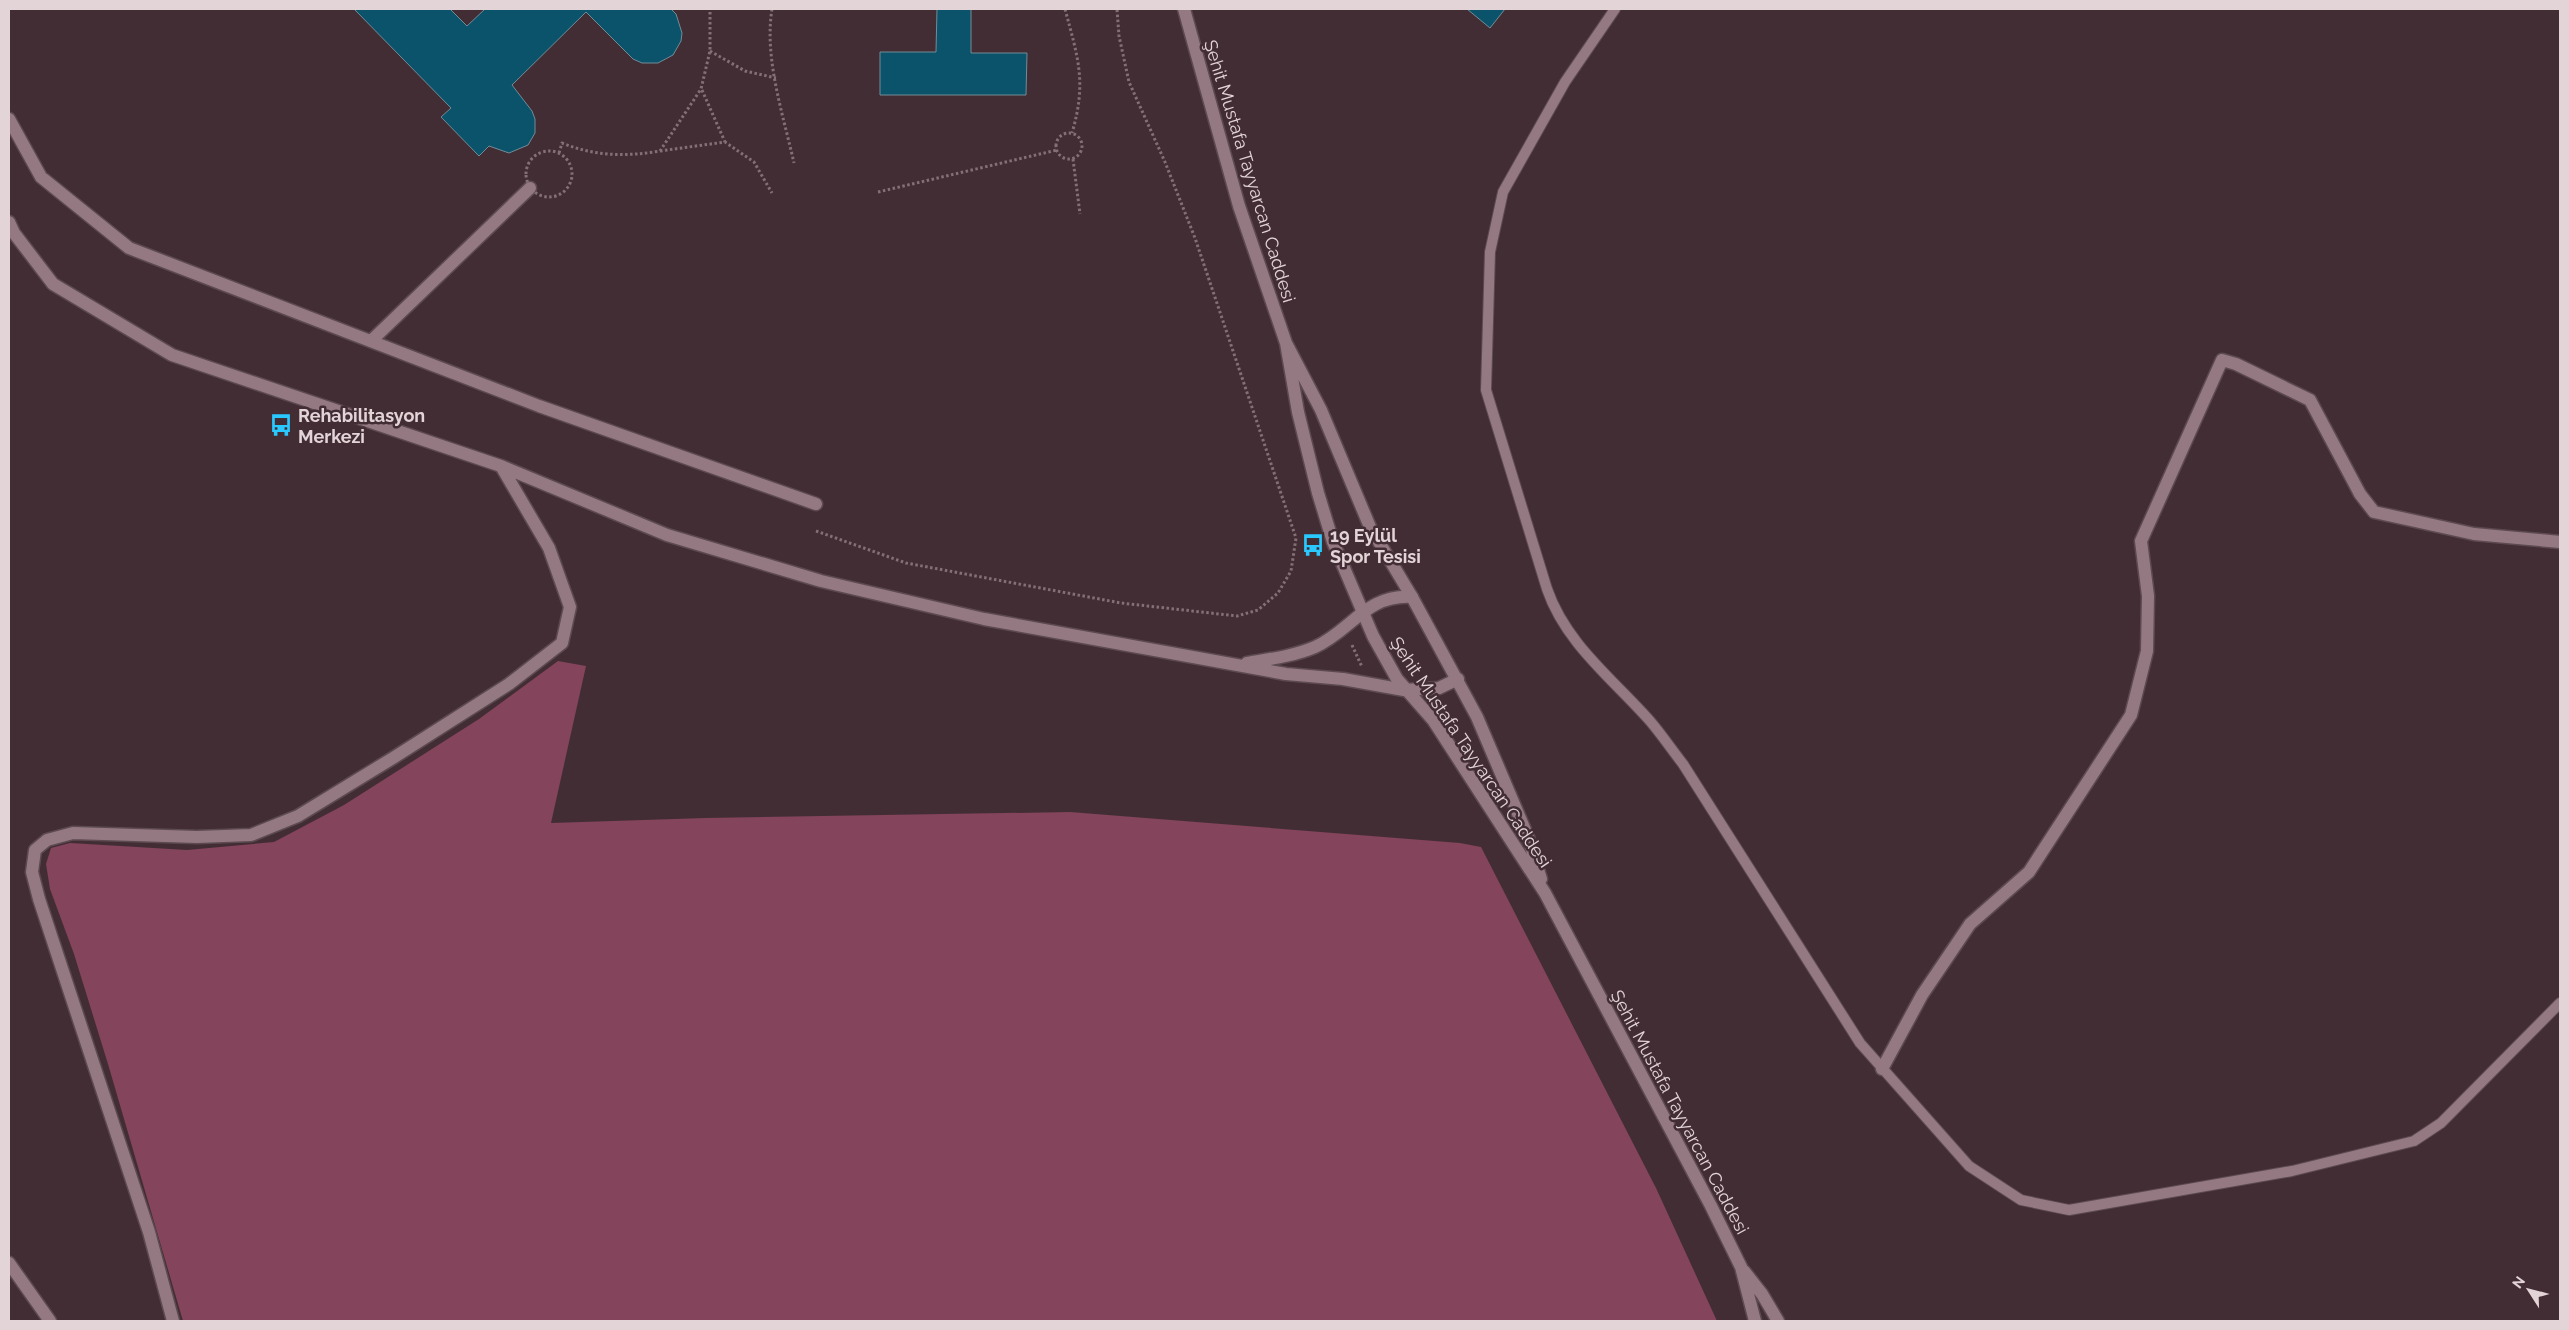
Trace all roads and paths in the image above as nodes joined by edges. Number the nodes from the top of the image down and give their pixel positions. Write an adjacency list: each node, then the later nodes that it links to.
1 (710, 9): 7 (path)
2 (772, 9): 8 (path)
3 (1066, 9): 11 (path)
4 (1117, 9): 27 (path)
5 (1184, 9): 24 (street, Şehit Mustafa Tayyarcan Caddesi)
6 (1615, 9): 38 (lane)
7 (710, 51): 8 (path); 9 (path)
8 (776, 78): 17 (path)
9 (701, 89): 12 (path); 14 (path)
10 (9, 119): 23 (street)
11 (1072, 133): 13 (path); 16 (path)
12 (725, 142): 14 (path); 20 (path)
13 (1057, 150): 16 (path); 19 (path)
14 (660, 151): 15 (path)
15 (559, 153): 18 (path); 18 (path)
16 (1073, 159): 21 (path)
17 (794, 162)
18 (530, 188): 23 (street)
19 (878, 192)
20 (772, 193)
21 (1080, 214)
22 (9, 222): 25 (street)
23 (371, 341): 26 (street)
24 (1286, 343): 29 (street, Şehit Mustafa Tayyarcan Caddesi); 30 (street, Şehit Mustafa Tayyarcan Caddesi)
25 (501, 466): 32 (street); 42 (street)
26 (816, 504)
27 (816, 531)
28 (2560, 542): 38 (street)
29 (1412, 597): 30 (street); 34 (street, Şehit Mustafa Tayyarcan Caddesi)
30 (1361, 612): 32 (street); 35 (street, Şehit Mustafa Tayyarcan Caddesi)
31 (1352, 645): 33 (path)
32 (1240, 664): 35 (street)
33 (1362, 667)
34 (1458, 679): 35 (street); 36 (street, Şehit Mustafa Tayyarcan Caddesi)
35 (1404, 690): 36 (street, Şehit Mustafa Tayyarcan Caddesi)
36 (1546, 893): 40 (street, Şehit Mustafa Tayyarcan Caddesi)
37 (2560, 1003): 38 (lane)
38 (1882, 1069)
39 (9, 1263): 41 (street)
40 (1740, 1267): 43 (street, Şehit Mustafa Tayyarcan Caddesi); 44 (street, Şehit Mustafa Tayyarcan Caddesi)
41 (50, 1321)
42 (173, 1321)
43 (1755, 1321)
44 (1778, 1321)

